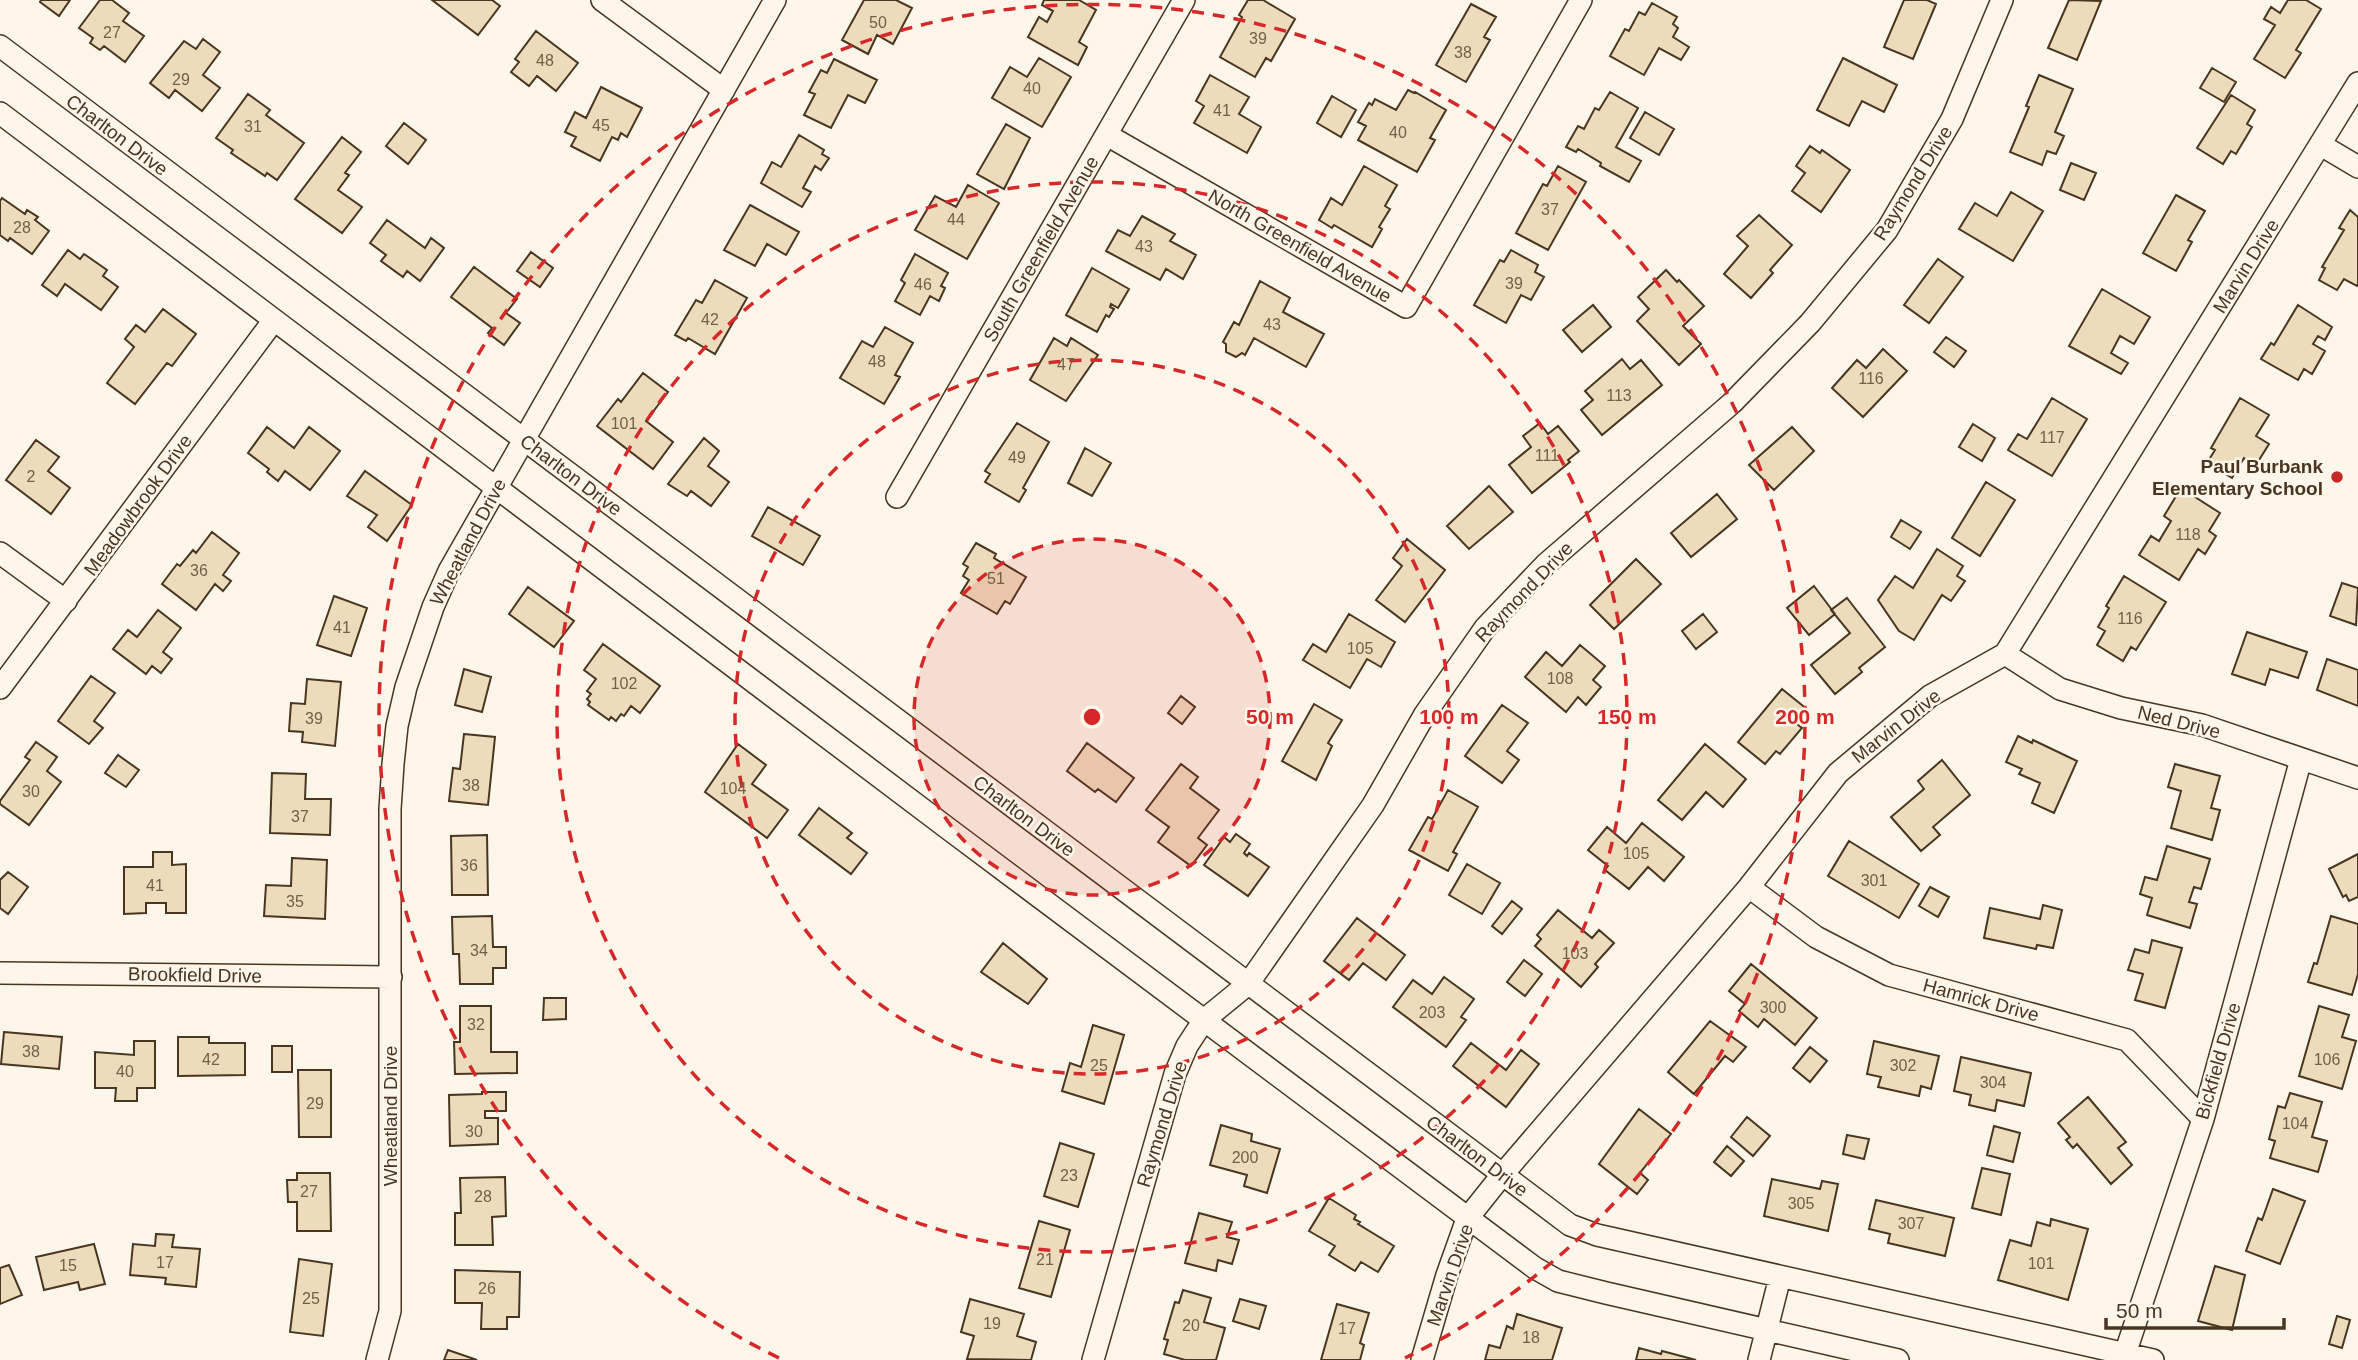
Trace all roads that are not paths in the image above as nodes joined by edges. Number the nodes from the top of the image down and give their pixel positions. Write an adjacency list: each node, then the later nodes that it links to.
1 (602, 0): 8 (street)
2 (775, 0): 8 (street, Wheatland Drive)
3 (1184, 0): 10 (street, South Greenfield Avenue)
4 (1581, 0): 10 (street, North Greenfield Avenue)
5 (2002, 0): 26 (street, Raymond Drive)
6 (0, 46): 14 (street, Charlton Drive)
7 (2358, 83): 11 (street, Marvin Drive)
8 (724, 90): 14 (street, Wheatland Drive)
9 (0, 113): 13 (street)
10 (1107, 135): 16 (street, South Greenfield Avenue)
11 (2321, 145): 12 (street); 19 (street, Marvin Drive)
12 (2358, 167)
13 (274, 320): 15 (street); 18 (street, Meadowbrook Drive)
14 (523, 439): 15 (street, Wheatland Drive); 26 (street, Charlton Drive)
15 (495, 488): 25 (street, Wheatland Drive); 27 (street)
16 (897, 497)
17 (0, 552): 18 (street)
18 (66, 601): 20 (street, Meadowbrook Drive)
19 (2005, 654): 21 (street, Ned Drive); 23 (street, Marvin Drive)
20 (0, 688)
21 (2301, 759): 22 (street, Ned Drive); 28 (street, Bickfield Drive)
22 (2358, 778)
23 (1749, 887): 28 (street, Hamrick Drive); 29 (street, Marvin Drive)
24 (0, 973): 25 (street, Brookfield Drive)
25 (391, 977): 34 (street, Wheatland Drive)
26 (1248, 984): 27 (street, Raymond Drive); 29 (street, Charlton Drive)
27 (1204, 1020): 30 (street); 35 (street, Raymond Drive)
28 (2203, 1119): 33 (street, Bickfield Drive)
29 (1502, 1175): 30 (street, Marvin Drive); 31 (street, Charlton Drive)
30 (1467, 1219): 32 (street); 36 (street, Marvin Drive)
31 (1780, 1277): 32 (street); 33 (street, Charlton Drive)
32 (1768, 1331): 37 (street); 38 (street)
33 (2124, 1357): 39 (street, Charlton Drive)
34 (377, 1360)
35 (1093, 1360)
36 (1422, 1360)
37 (1759, 1360)
38 (1898, 1360)
39 (2153, 1360)

